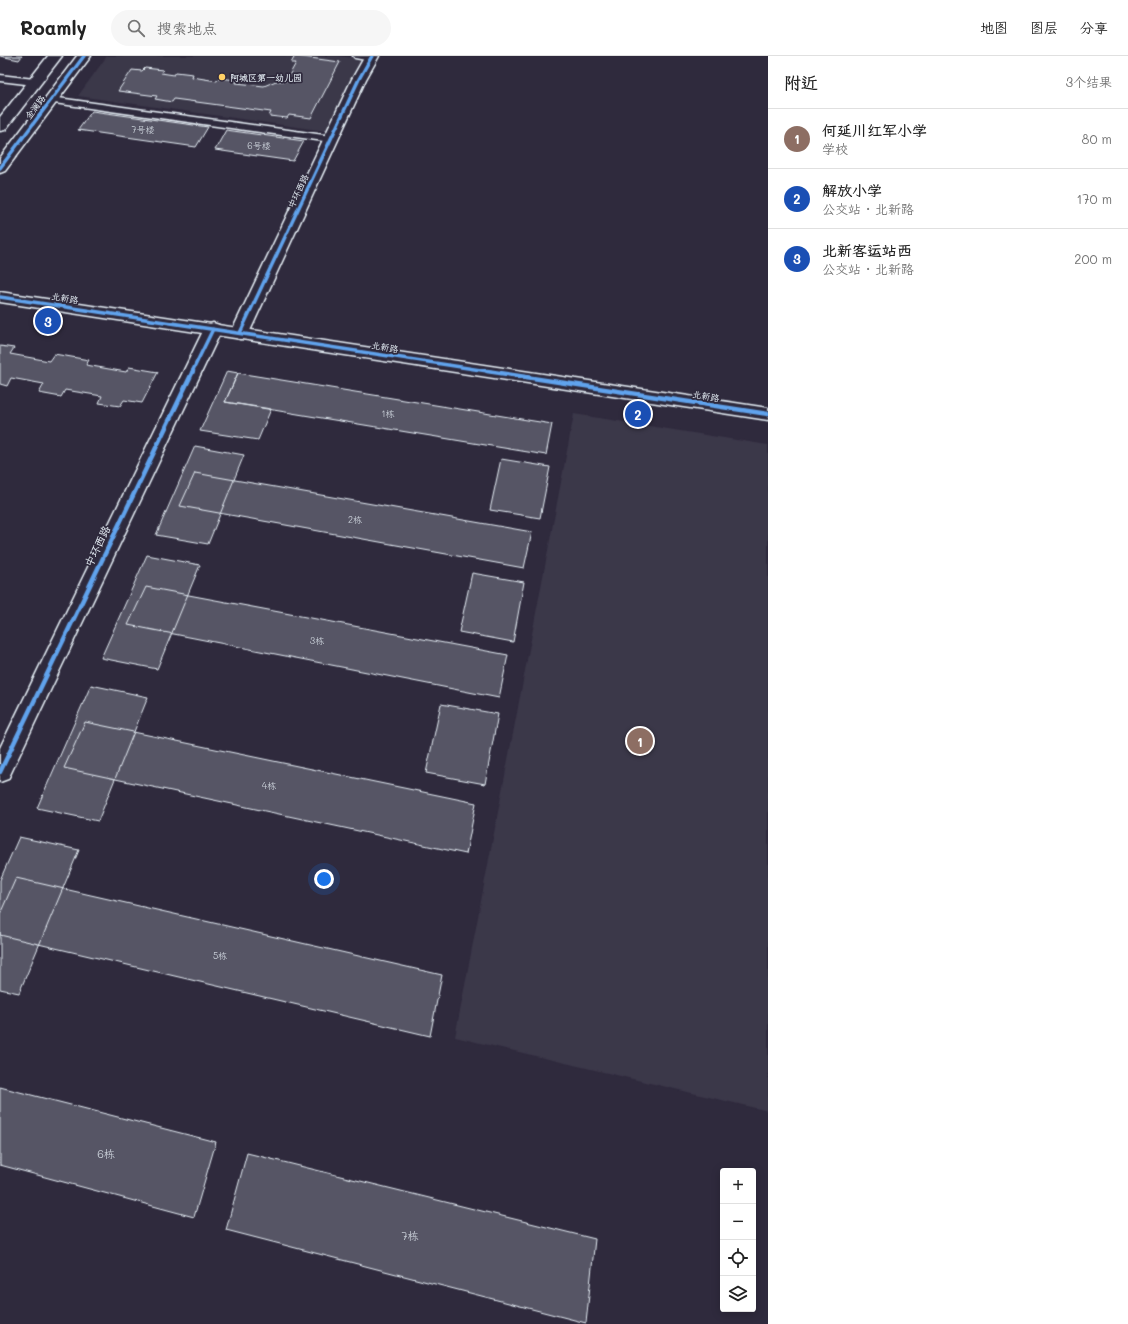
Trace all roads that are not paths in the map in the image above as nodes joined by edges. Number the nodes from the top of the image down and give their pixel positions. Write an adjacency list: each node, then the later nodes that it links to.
1 (55, 56): 5 (street, 金澜路)
2 (84, 56): 6 (street, 金澜路)
3 (367, 57): 8 (street, 中环西路)
4 (0, 78): 5 (lane)
5 (34, 82): 7 (street, 金澜路)
6 (51, 100): 8 (lane); 9 (street, 金澜路)
7 (0, 127)
8 (331, 139): 12 (street, 中环西路)
9 (0, 168)
10 (0, 297): 11 (street, 北新路)
11 (213, 329): 12 (street, 北新路); 14 (street, 中环西路)
12 (240, 333): 13 (street, 北新路)
13 (768, 414)
14 (0, 772)

